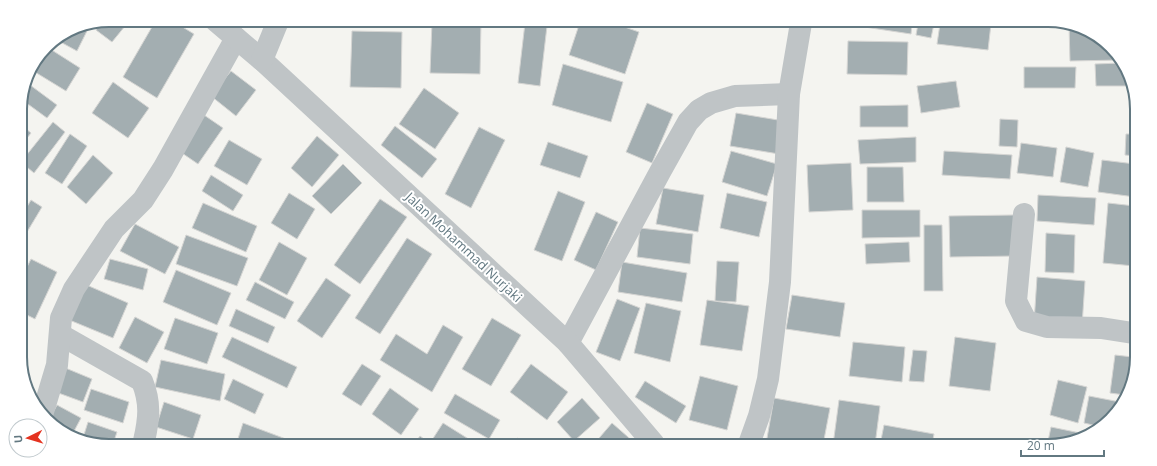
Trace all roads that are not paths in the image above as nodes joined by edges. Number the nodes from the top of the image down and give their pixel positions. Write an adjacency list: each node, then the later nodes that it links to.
1 (224, 27): 4 (street, Jalan Mohammad Nurjaki)
2 (276, 27): 5 (street)
3 (800, 27): 6 (street)
4 (236, 38): 5 (street, Jalan Mohammad Nurjaki); 9 (street)
5 (262, 60): 10 (street, Jalan Mohammad Nurjaki)
6 (789, 94): 10 (street); 14 (street)
7 (1024, 214): 8 (street)
8 (1130, 333)
9 (61, 335): 11 (street); 12 (street)
10 (568, 343): 13 (street, Jalan Mohammad Nurjaki)
11 (44, 407)
12 (145, 439)
13 (650, 439)
14 (751, 439)

